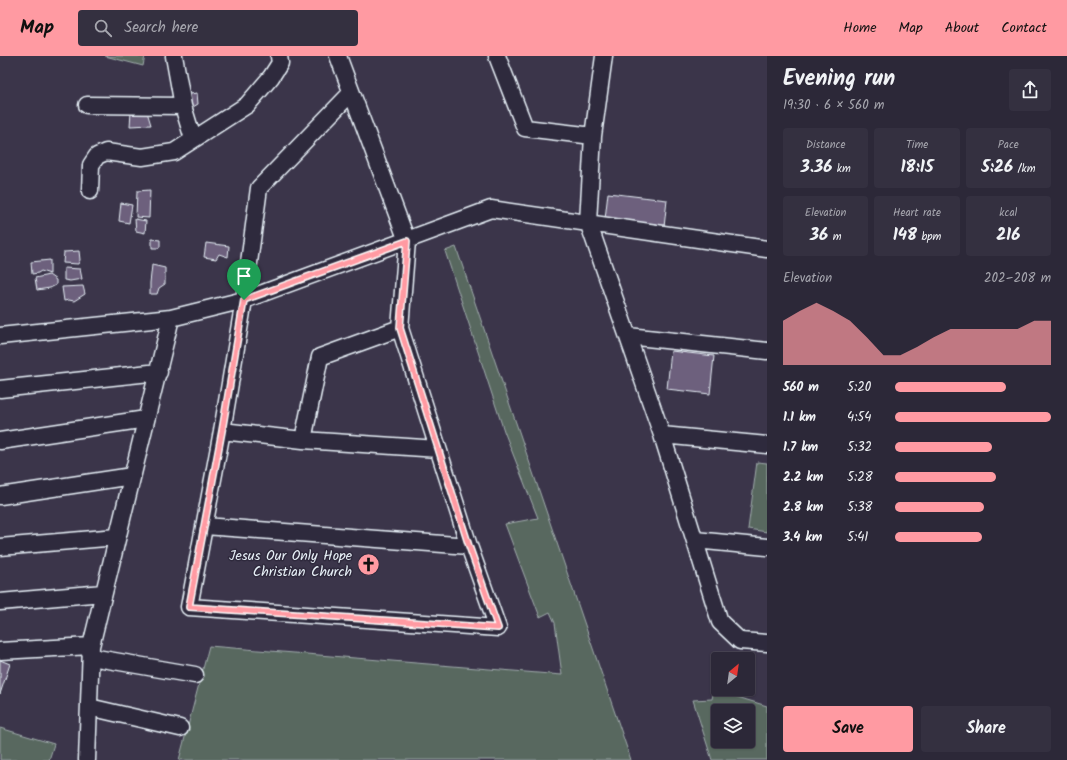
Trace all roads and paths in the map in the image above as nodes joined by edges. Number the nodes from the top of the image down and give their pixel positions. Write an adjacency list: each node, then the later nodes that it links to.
1 (174, 56): 8 (street)
2 (279, 56): 10 (street)
3 (338, 56): 6 (street)
4 (497, 56): 9 (street)
5 (604, 56): 9 (street)
6 (351, 93): 13 (street); 15 (street)
7 (87, 105): 8 (street)
8 (183, 106): 10 (street)
9 (593, 136): 12 (street)
10 (193, 139): 11 (street)
11 (90, 192)
12 (588, 222): 13 (street); 14 (street); 19 (street)
13 (407, 241): 15 (street); 17 (street)
14 (767, 249)
15 (244, 300): 16 (street); 24 (street)
16 (171, 318): 18 (street); 21 (street)
17 (400, 328): 26 (street); 29 (street)
18 (0, 336)
19 (628, 336): 20 (street); 25 (street)
20 (767, 351)
21 (159, 372): 22 (street); 23 (street)
22 (0, 389)
23 (146, 419): 27 (street); 30 (street)
24 (222, 431): 26 (street); 32 (street)
25 (662, 435): 28 (street); 34 (street)
26 (303, 440): 29 (street)
27 (0, 441)
28 (767, 444)
29 (438, 449): 35 (street)
30 (132, 476): 31 (street); 33 (street)
31 (0, 496)
32 (205, 526): 35 (street); 35 (street)
33 (117, 537): 36 (street); 38 (street)
34 (695, 540): 37 (street); 40 (street)
35 (469, 546)
36 (0, 547)
37 (767, 547)
38 (103, 593): 39 (street); 42 (street)
39 (0, 602)
40 (767, 643)
41 (0, 651): 42 (street)
42 (91, 651): 43 (street); 44 (street)
43 (196, 675)
44 (89, 707): 45 (street); 46 (street)
45 (180, 728)
46 (87, 760)

